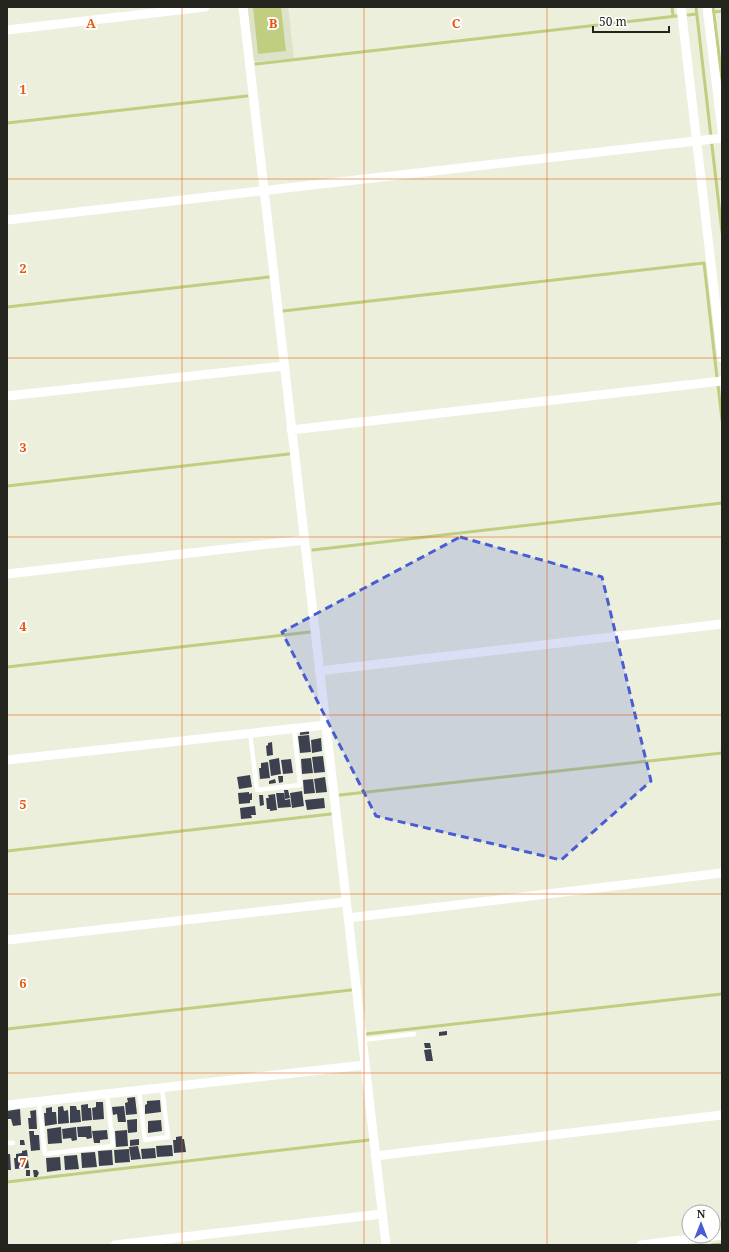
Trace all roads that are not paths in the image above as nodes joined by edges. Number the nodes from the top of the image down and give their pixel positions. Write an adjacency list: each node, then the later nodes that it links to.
1 (205, 7): 5 (street)
2 (243, 7): 8 (street)
3 (681, 7): 7 (street)
4 (707, 7): 6 (street)
5 (7, 30)
6 (721, 135): 7 (street)
7 (699, 140): 8 (street); 10 (street)
8 (264, 191): 9 (street); 11 (street)
9 (7, 220)
10 (722, 358)
11 (284, 366): 13 (street); 14 (street)
12 (722, 381): 14 (street)
13 (7, 396)
14 (291, 430): 15 (street)
15 (304, 540): 16 (street); 18 (street)
16 (7, 574)
17 (722, 624): 18 (street)
18 (319, 670): 19 (street)
19 (326, 725): 20 (street); 24 (street)
20 (294, 728): 21 (street); 21 (lane)
21 (250, 733): 22 (street)
22 (7, 760)
23 (722, 873): 25 (street)
24 (346, 902): 25 (street); 26 (street)
25 (348, 918): 28 (street)
26 (7, 940)
27 (414, 1034): 28 (lane)
28 (362, 1040): 29 (street)
29 (365, 1065): 30 (street); 38 (street)
30 (162, 1088): 31 (street); 31 (lane)
31 (138, 1090): 32 (street)
32 (107, 1094): 33 (street); 33 (lane)
33 (39, 1102): 34 (street)
34 (7, 1105)
35 (722, 1115): 38 (street)
36 (7, 1143): 37 (lane)
37 (13, 1143)
38 (375, 1156): 39 (street)
39 (382, 1214): 41 (street); 42 (street)
40 (722, 1236): 43 (street)
41 (115, 1245)
42 (386, 1245)
43 (641, 1245)

